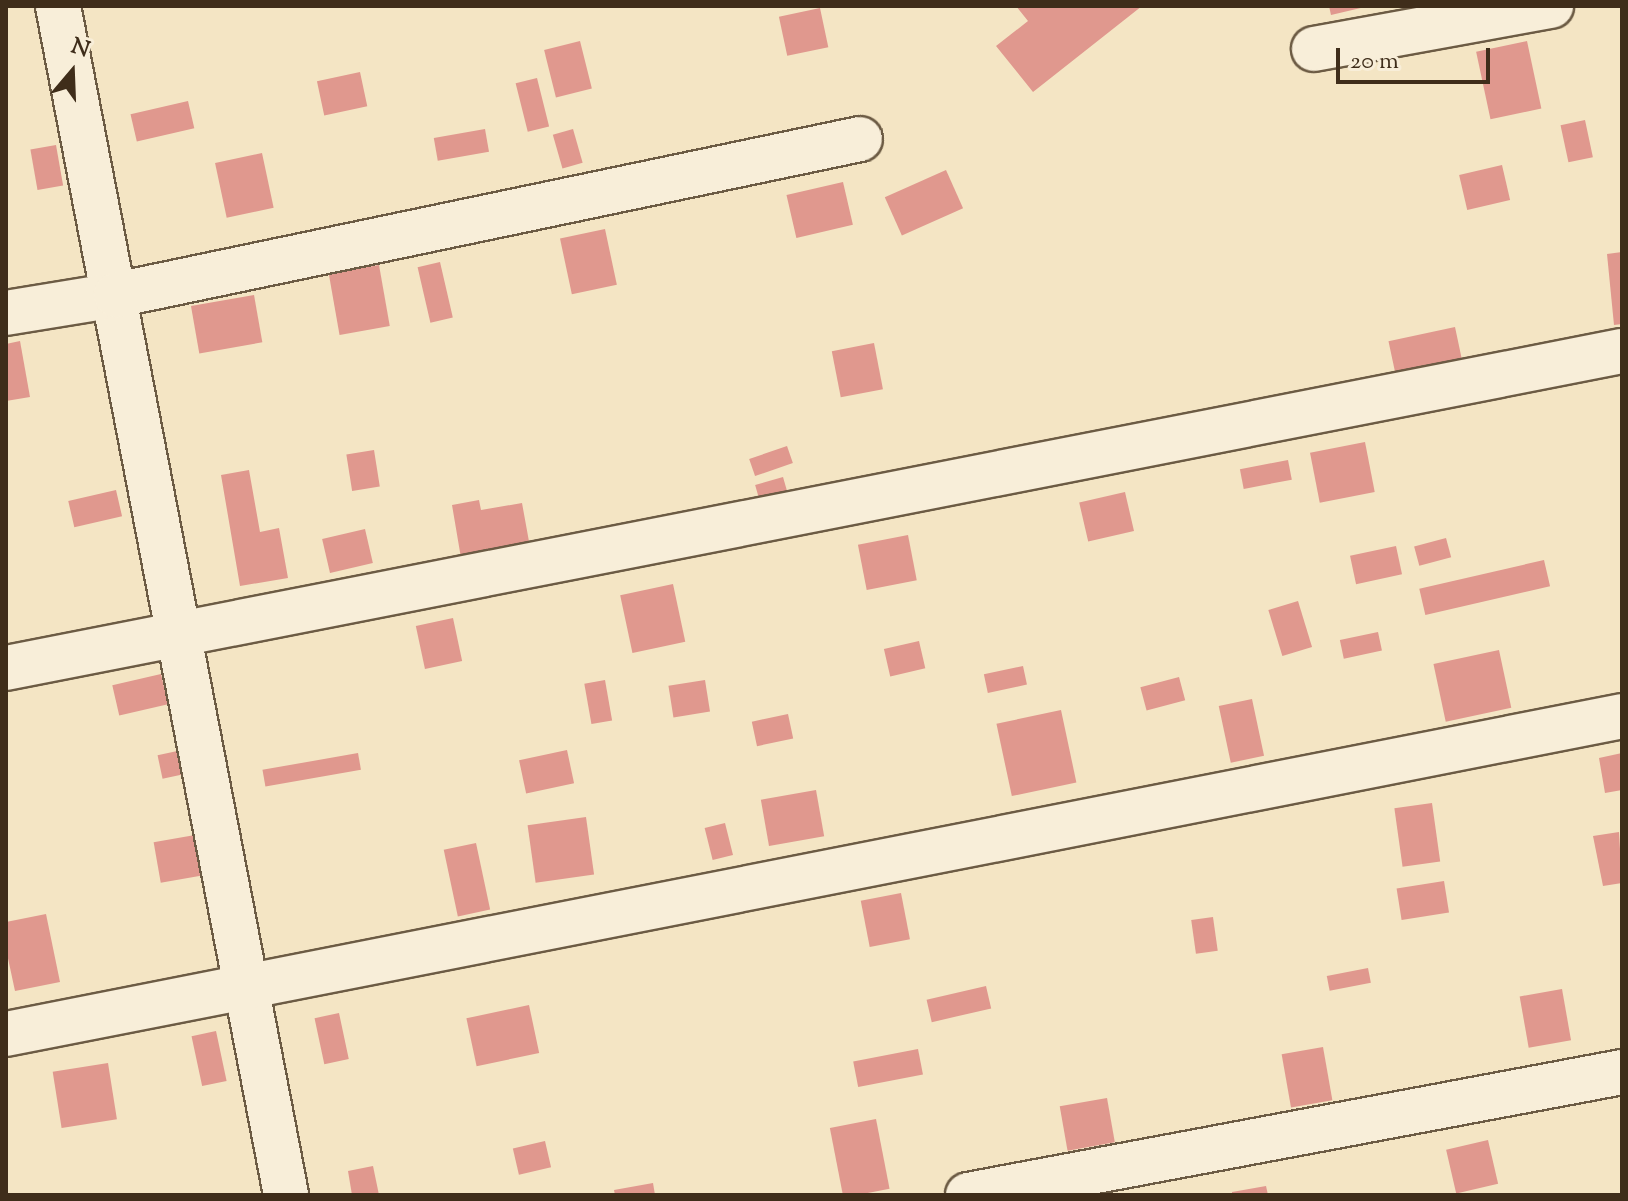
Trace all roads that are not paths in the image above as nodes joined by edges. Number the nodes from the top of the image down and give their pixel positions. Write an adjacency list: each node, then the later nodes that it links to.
1 (58, 6): 5 (street)
2 (1551, 6): 3 (street)
3 (1314, 49)
4 (860, 139): 5 (street)
5 (116, 295): 6 (street); 8 (street)
6 (6, 313)
7 (1622, 351): 8 (street)
8 (180, 636): 9 (street); 11 (street)
9 (6, 668)
10 (1622, 716): 11 (street)
11 (247, 988): 12 (street); 14 (street)
12 (6, 1034)
13 (1622, 1072): 15 (street)
14 (286, 1195)
15 (968, 1195)

